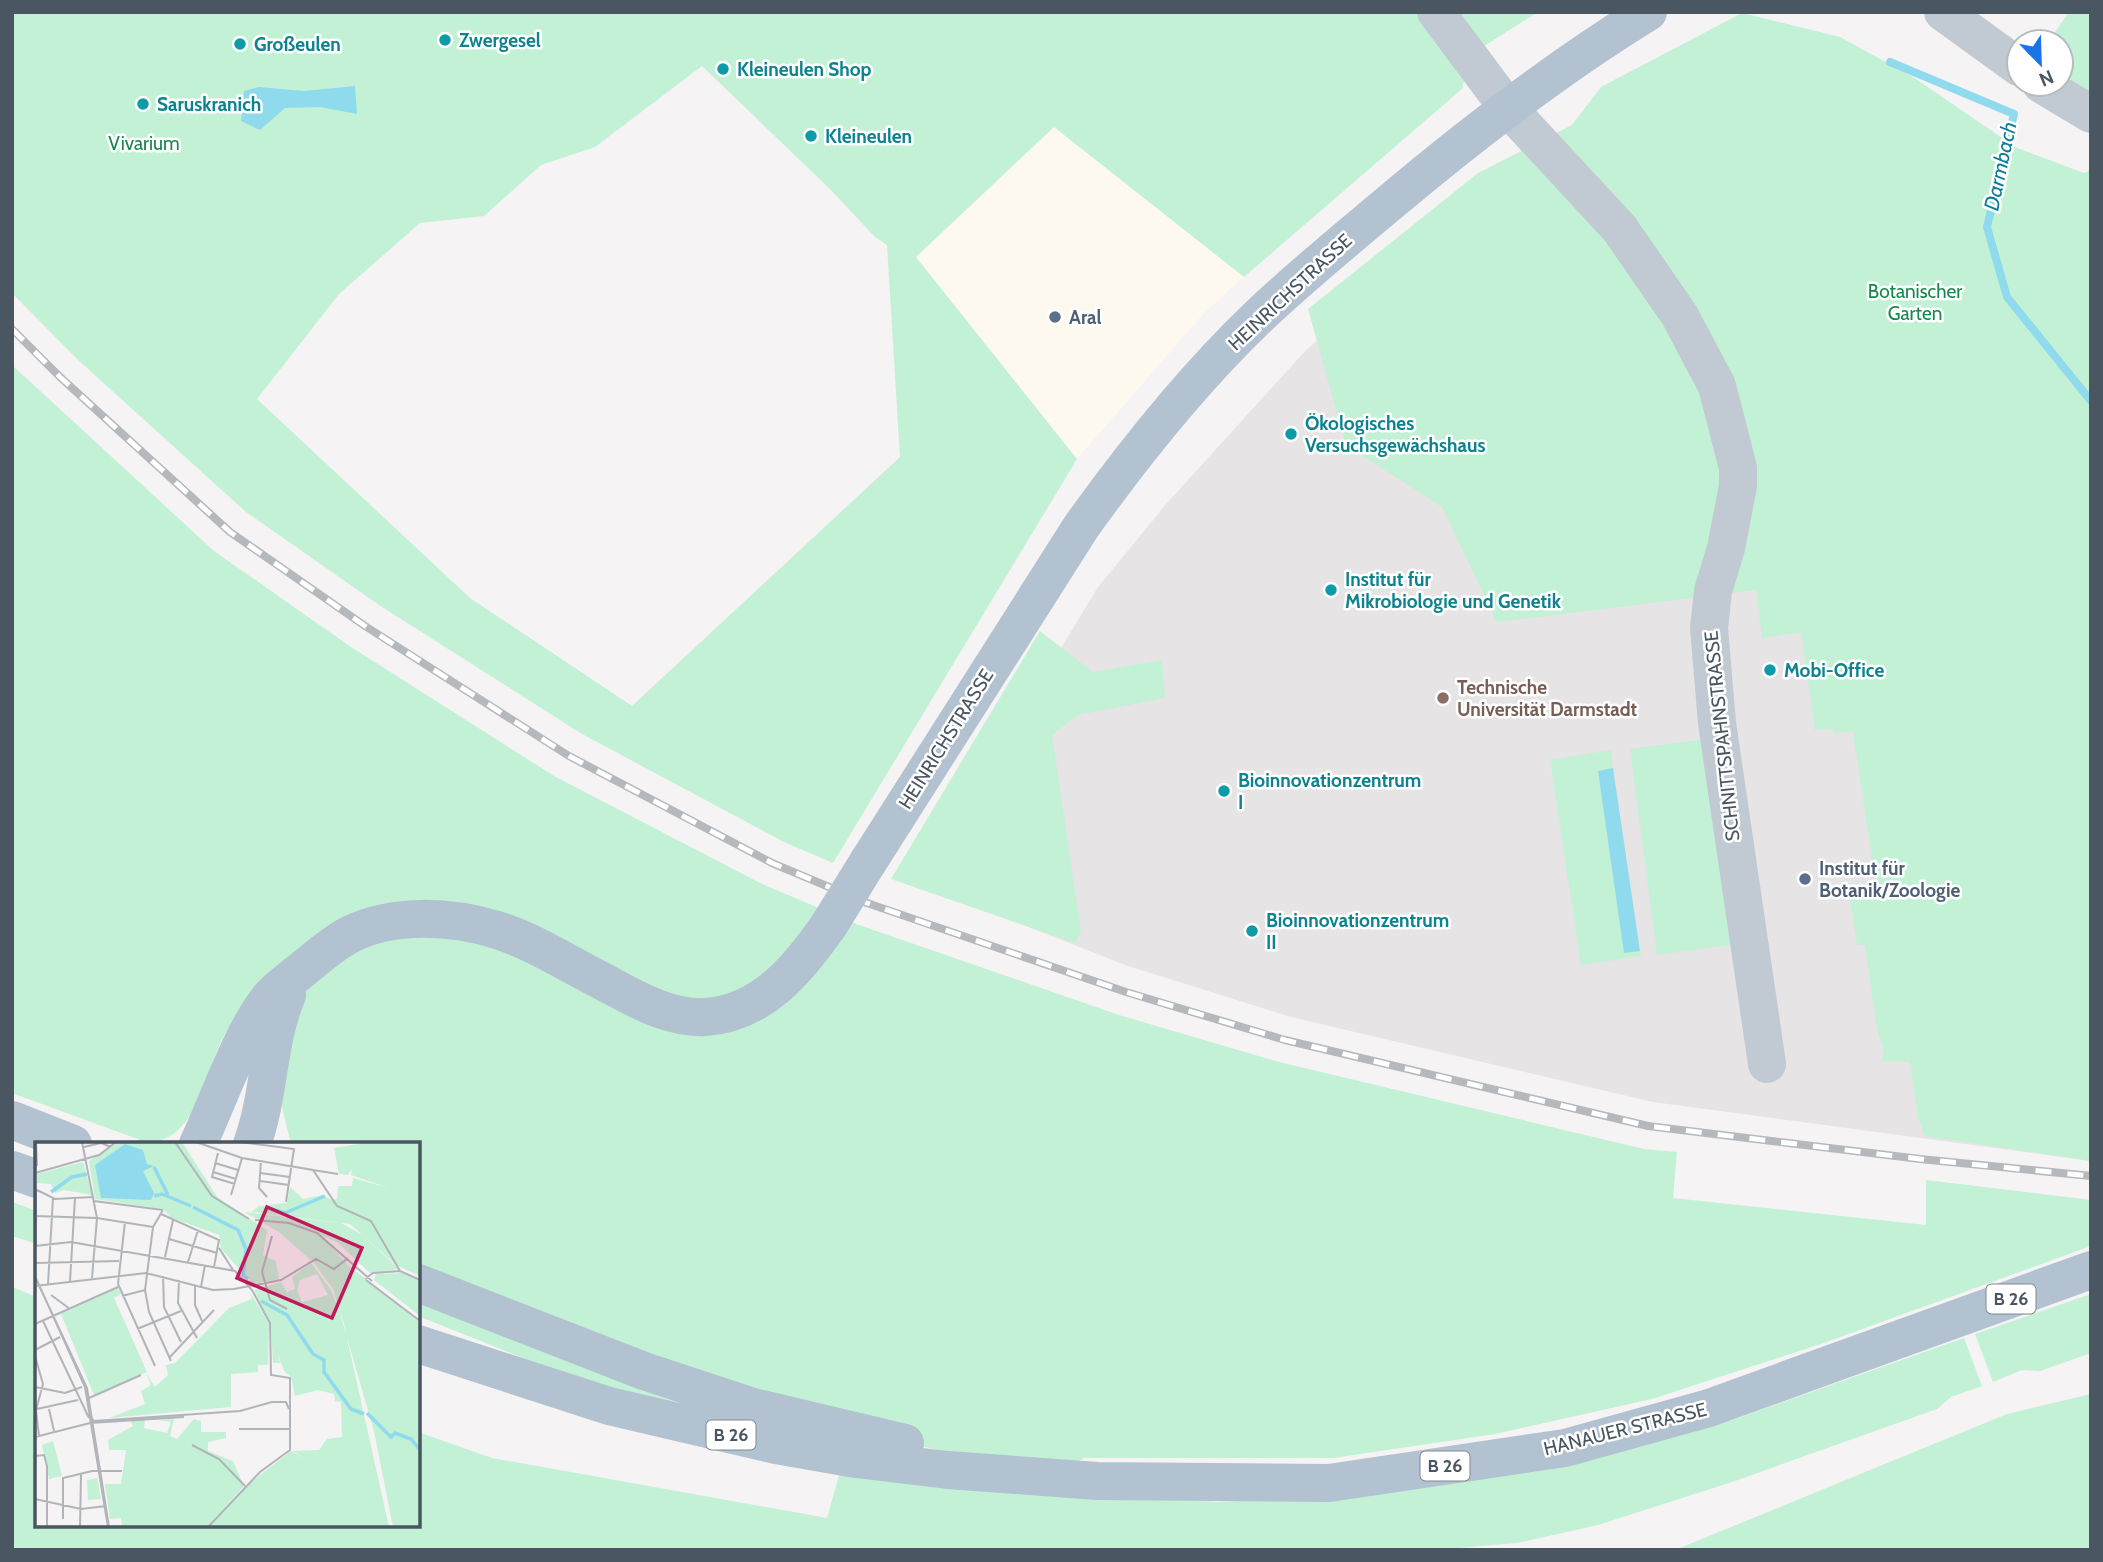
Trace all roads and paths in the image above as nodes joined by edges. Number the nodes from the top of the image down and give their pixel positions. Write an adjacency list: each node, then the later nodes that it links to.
1 (1436, 12): 6 (street, SCHNITTSPAHNSTRASSE)
2 (1648, 12): 6 (main road, HEINRICHSTRASSE)
3 (1943, 12): 4 (street)
4 (2005, 57)
5 (2064, 98): 7 (street)
6 (1507, 107): 8 (main road, HEINRICHSTRASSE, bridge); 9 (street, SCHNITTSPAHNSTRASSE)
7 (2091, 114)
8 (303, 969): 10 (main road); 13 (main road, HEINRICHSTRASSE)
9 (1767, 1064)
10 (267, 1093): 14 (main road); 15 (main road)
11 (12, 1120): 12 (main road)
12 (68, 1142)
13 (199, 1142)
14 (253, 1142)
15 (278, 1142)
16 (12, 1170): 17 (main road)
17 (35, 1178)
18 (12, 1190): 19 (main road)
19 (35, 1198)
20 (2091, 1270): 23 (main road, HANAUER STRASSE / B 26)
21 (420, 1284): 23 (main road, B 26)
22 (420, 1345): 23 (main road, B 26)
23 (1054, 1477)

